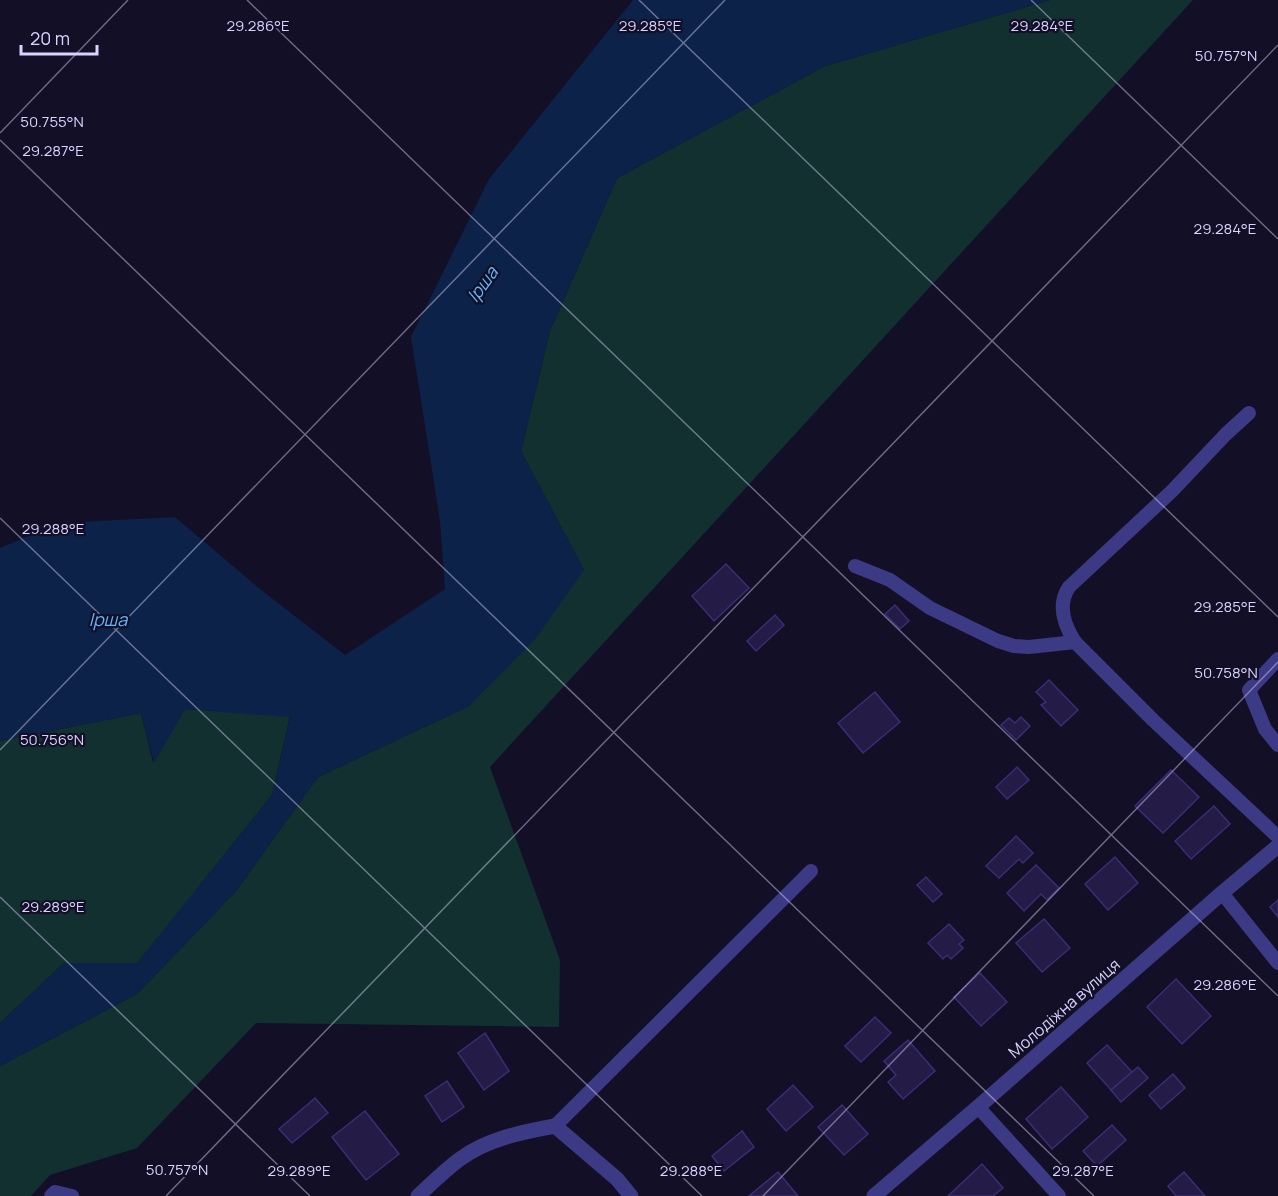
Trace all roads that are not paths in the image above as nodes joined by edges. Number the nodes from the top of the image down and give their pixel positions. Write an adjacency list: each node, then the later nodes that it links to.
1 (1249, 413): 3 (lane)
2 (855, 566): 3 (lane)
3 (1075, 642): 6 (lane)
4 (1278, 659): 5 (lane)
5 (1278, 745)
6 (1278, 837)
7 (1278, 846): 9 (street, Молодіжна вулиця)
8 (811, 871): 12 (lane)
9 (1222, 893): 10 (lane); 11 (street, Молодіжна вулиця)
10 (1278, 963)
11 (978, 1107): 17 (street, Молодіжна вулиця); 18 (lane)
12 (555, 1126): 15 (street); 16 (street)
13 (51, 1196): 14 (lane)
14 (72, 1196)
15 (418, 1196)
16 (632, 1196)
17 (874, 1196)
18 (1059, 1196)

